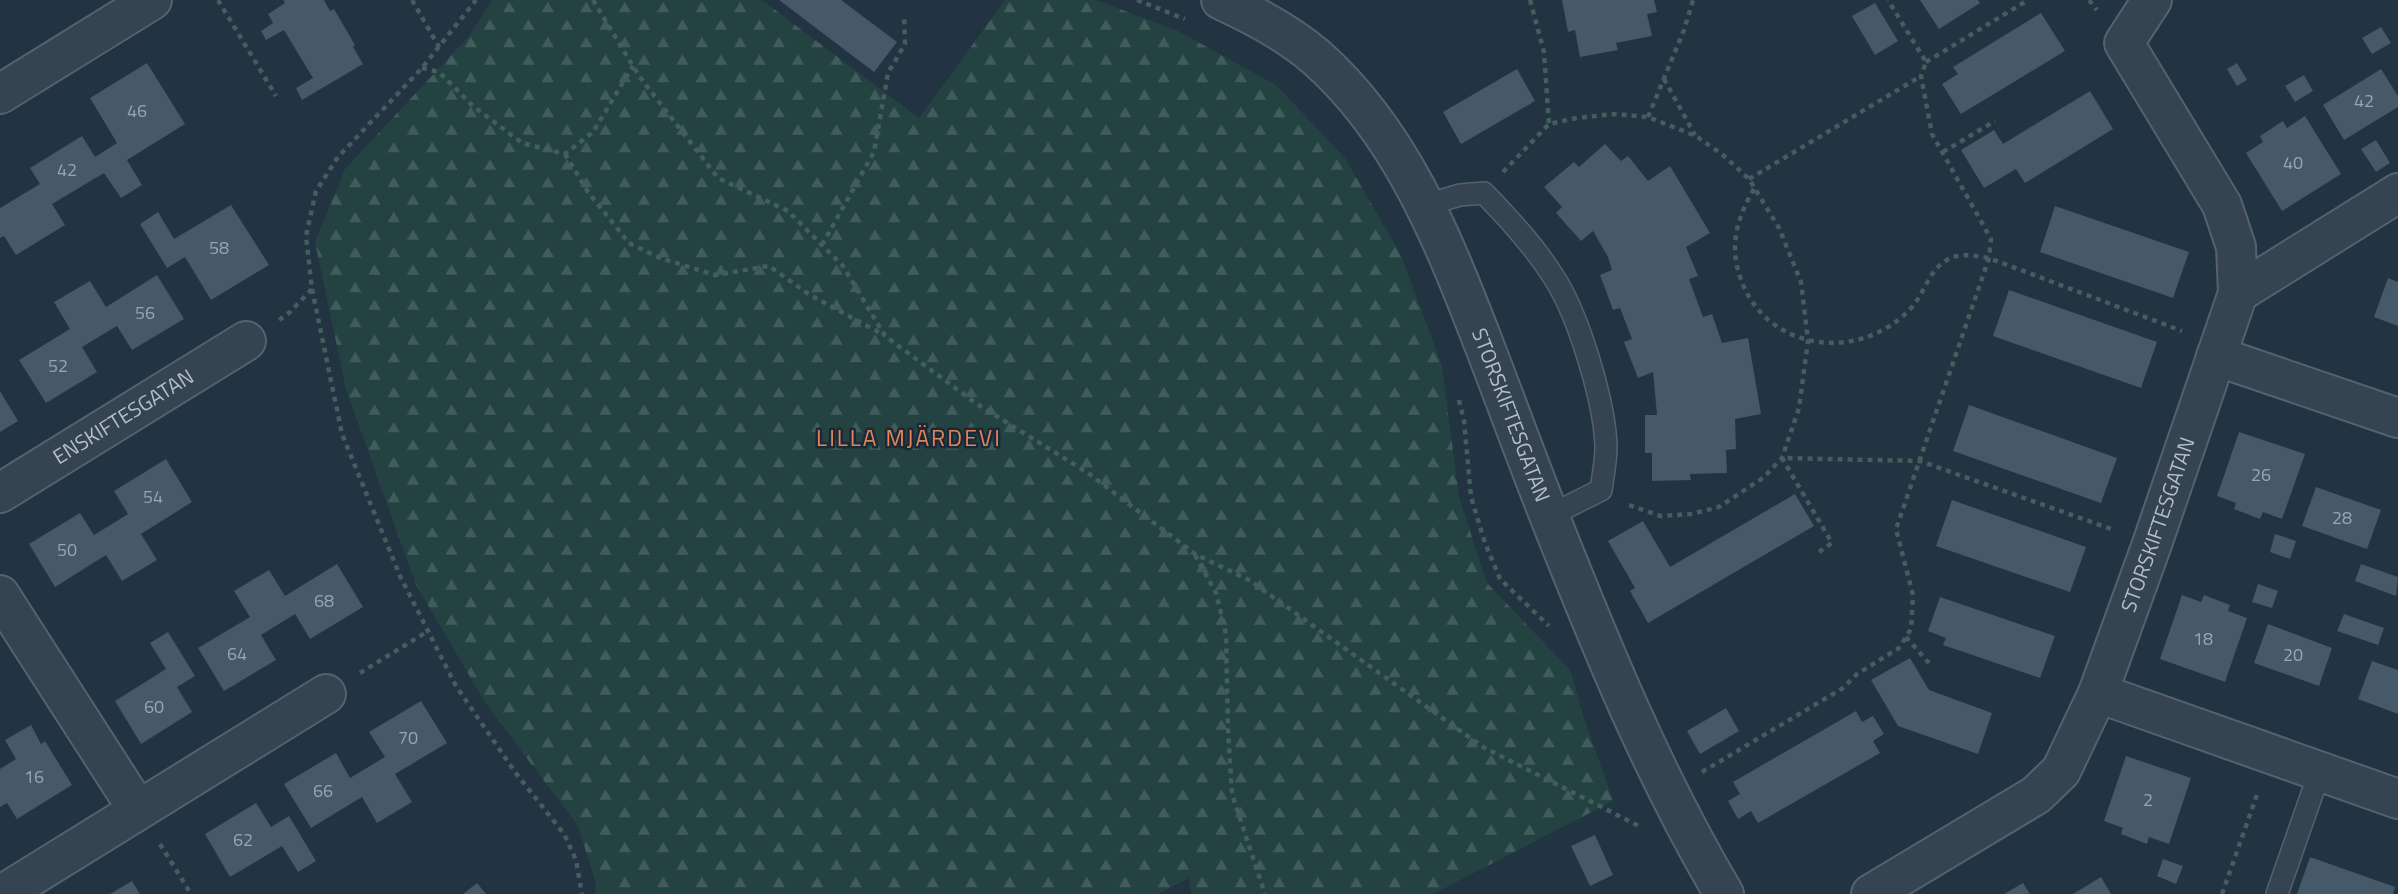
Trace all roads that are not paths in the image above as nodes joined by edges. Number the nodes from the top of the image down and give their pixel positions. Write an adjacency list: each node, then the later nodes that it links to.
1 (152, 0): 4 (street)
2 (2152, 0): 7 (street, STORSKIFTESGATAN)
3 (1206, 11): 6 (street, STORSKIFTESGATAN)
4 (0, 94)
5 (2398, 193): 7 (street)
6 (1426, 205): 12 (street, STORSKIFTESGATAN); 12 (lane)
7 (2238, 293): 9 (street, STORSKIFTESGATAN)
8 (246, 341): 11 (street, ENSKIFTESGATAN)
9 (2217, 351): 10 (street); 14 (street, STORSKIFTESGATAN)
10 (2398, 418)
11 (0, 493)
12 (1549, 516): 20 (street, STORSKIFTESGATAN)
13 (0, 595): 18 (street)
14 (2098, 693): 16 (street); 21 (street, STORSKIFTESGATAN)
15 (326, 694): 18 (street)
16 (2320, 771): 17 (street); 22 (lane)
17 (2398, 799)
18 (138, 810): 19 (street)
19 (3, 894)
20 (1724, 894)
21 (1871, 894)
22 (2277, 894)

